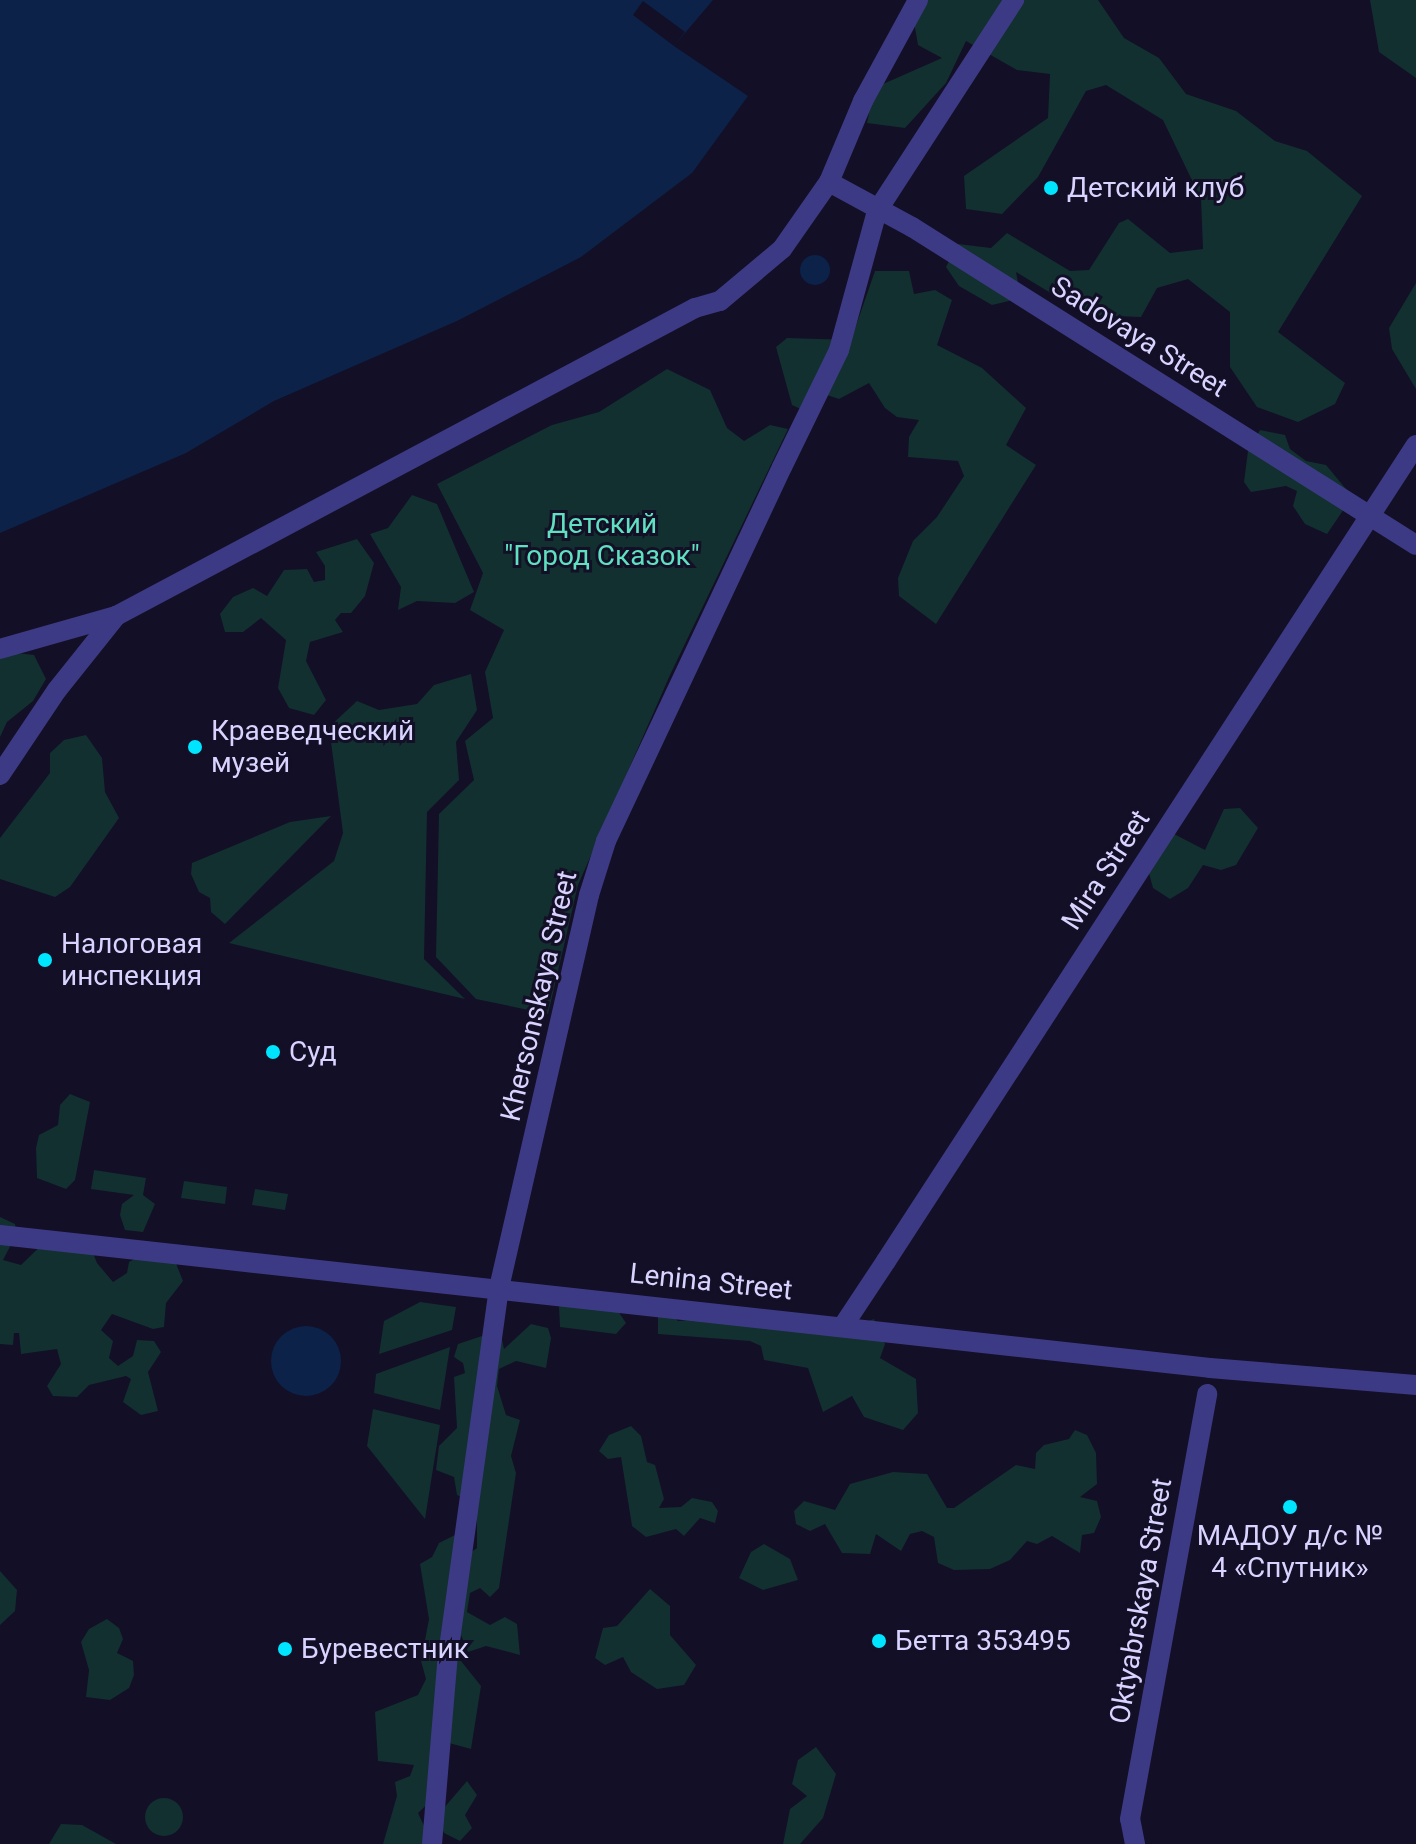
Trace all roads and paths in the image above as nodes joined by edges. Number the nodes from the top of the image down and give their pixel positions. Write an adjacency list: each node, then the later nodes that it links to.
1 (918, 0): 3 (street)
2 (1014, 0): 4 (street, Khersonskaya Street)
3 (829, 182): 4 (street, Sadovaya Street); 8 (street)
4 (877, 211): 6 (street, Sadovaya Street); 12 (street, Khersonskaya Street)
5 (1416, 445): 6 (street, Mira Street)
6 (1370, 516): 7 (street, Sadovaya Street); 13 (street, Mira Street)
7 (1416, 545)
8 (116, 616): 9 (street); 10 (street)
9 (0, 649)
10 (0, 775)
11 (0, 1235): 12 (street, Lenina Street)
12 (499, 1288): 13 (street, Lenina Street); 16 (street, Khersonskaya Street)
13 (843, 1326): 14 (street, Lenina Street)
14 (1210, 1368): 15 (street, Lenina Street); 17 (street, Oktyabrskaya Street)
15 (1416, 1385)
16 (432, 1844)
17 (1135, 1844)

